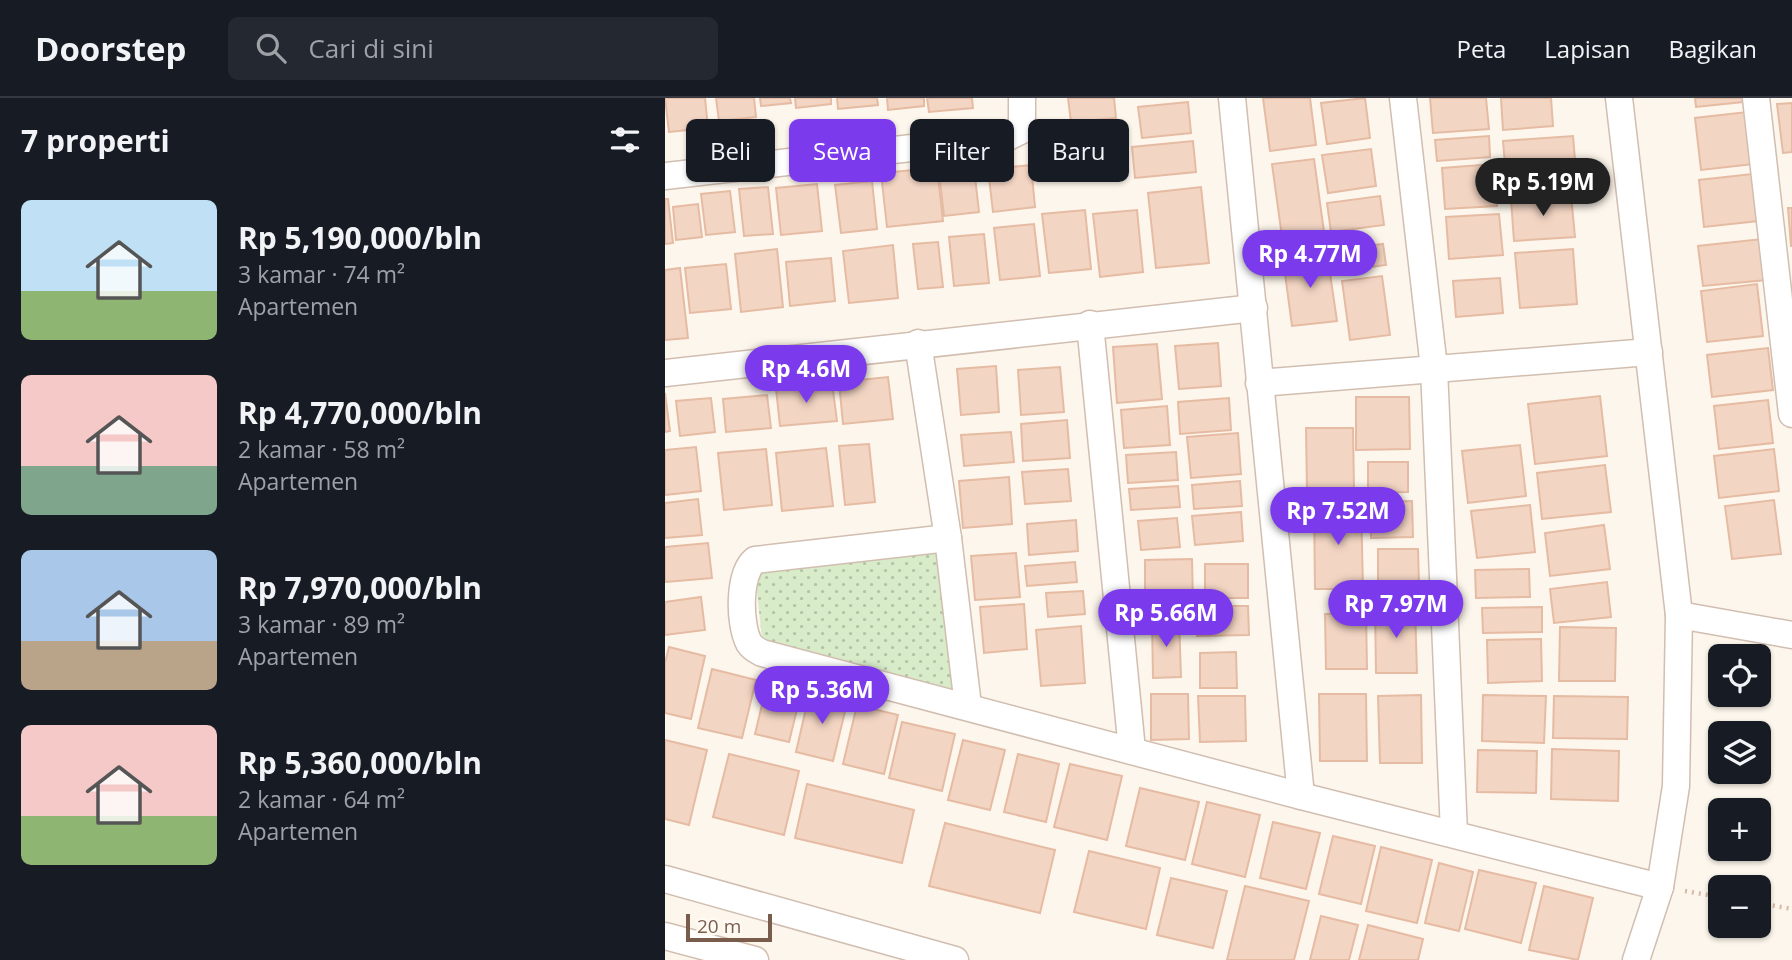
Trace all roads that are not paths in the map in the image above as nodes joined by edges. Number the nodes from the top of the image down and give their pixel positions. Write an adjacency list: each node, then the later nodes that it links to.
1 (1022, 98): 6 (street)
2 (1232, 98): 7 (street)
3 (1403, 98): 11 (street)
4 (1619, 98): 10 (street)
5 (1756, 98): 14 (street)
6 (665, 176)
7 (1254, 308): 8 (street); 13 (street)
8 (1090, 324): 9 (street); 19 (street)
9 (918, 343): 12 (street); 15 (street)
10 (1649, 352): 11 (street); 16 (street)
11 (1434, 368): 13 (street); 21 (street)
12 (665, 373)
13 (1259, 383): 20 (street)
14 (1792, 414)
15 (948, 538): 18 (street); 18 (street)
16 (1679, 615): 17 (street); 23 (street)
17 (1792, 635)
18 (968, 706): 19 (street)
19 (1132, 750): 20 (street)
20 (1301, 796): 21 (street)
21 (1454, 833): 23 (street)
22 (665, 879): 26 (street)
23 (1660, 887): 27 (street)
24 (665, 936): 25 (street)
25 (755, 960)
26 (955, 960)
27 (1636, 960)

